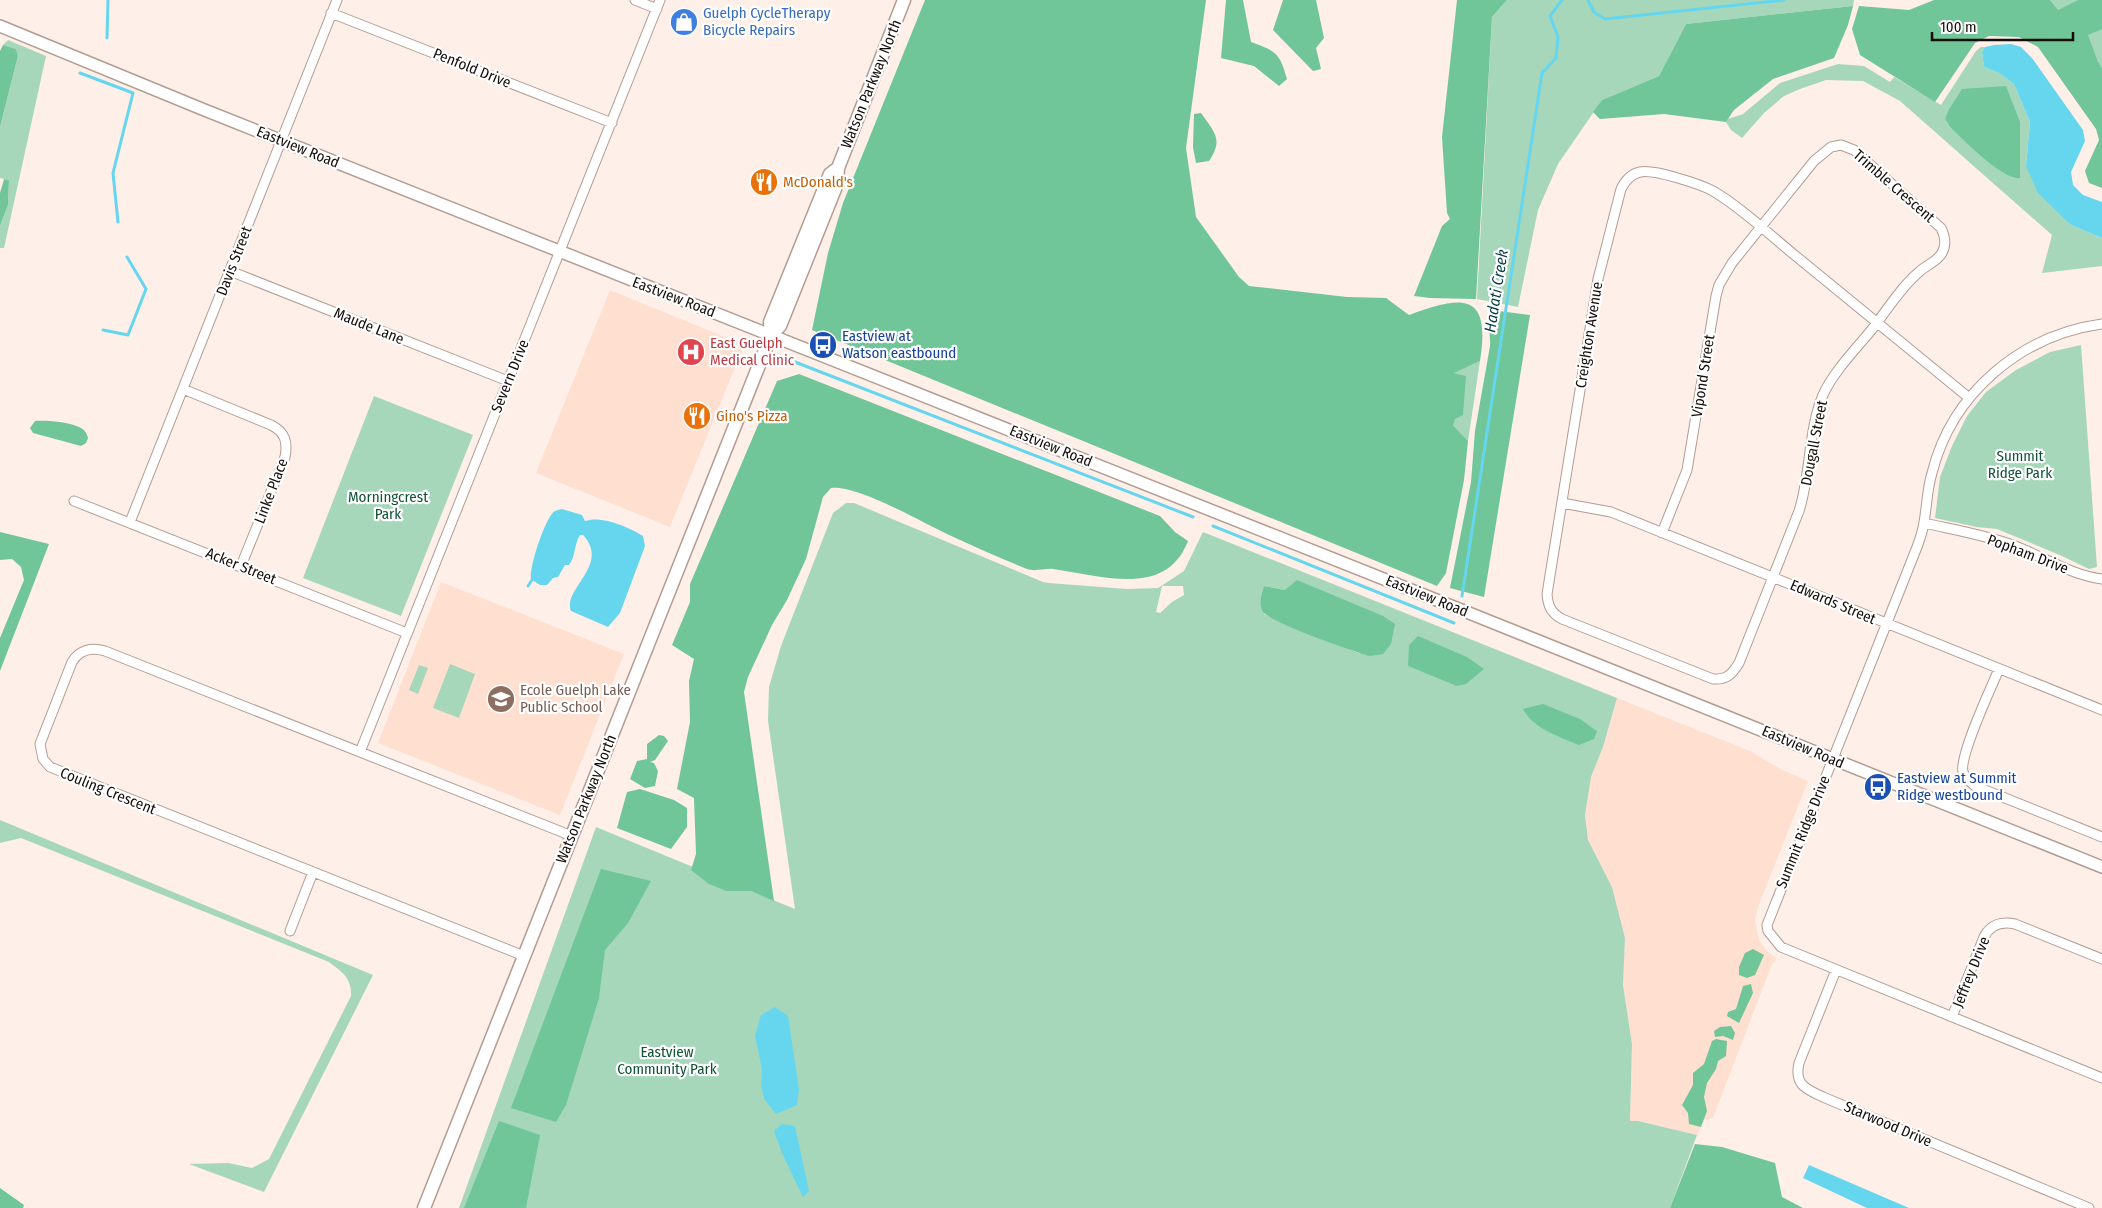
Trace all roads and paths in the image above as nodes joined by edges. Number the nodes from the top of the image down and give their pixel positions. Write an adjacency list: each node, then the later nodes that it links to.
1 (337, 0): 5 (street, Davis Street)
2 (636, 0): 4 (street)
3 (904, 0): 14 (main road, Watson Parkway North)
4 (659, 4): 7 (street, Severn Drive)
5 (332, 13): 7 (street, Penfold Drive); 8 (street, Davis Street)
6 (0, 26): 8 (street, Eastview Road)
7 (612, 123): 10 (street, Severn Drive)
8 (281, 140): 10 (street, Eastview Road); 11 (street, Davis Street)
9 (1760, 227): 12 (street, Creighton Avenue); 12 (street, Trimble Crescent); 19 (street, Creighton Avenue); 22 (street, Vipond Street)
10 (560, 252): 14 (street, Eastview Road); 15 (street, Severn Drive)
11 (230, 270): 15 (street, Maude Lane); 16 (street, Davis Street)
12 (1878, 322): 17 (street, Creighton Avenue); 24 (street, Dougall Street)
13 (2102, 324): 17 (street, Summit Ridge Drive)
14 (771, 335): 31 (street, Eastview Road); 32 (main road, Watson Parkway North)
15 (508, 381): 27 (street, Severn Drive)
16 (183, 389): 20 (street, Davis Street); 23 (street, Linke Place)
17 (1968, 397): 21 (street, Summit Ridge Drive)
18 (74, 500): 20 (street, Acker Street)
19 (1562, 503): 22 (street, Edwards Street); 24 (street, Creighton Avenue)
20 (130, 522): 23 (street, Acker Street)
21 (1924, 523): 25 (street, Popham Drive); 26 (street, Summit Ridge Drive)
22 (1662, 533): 24 (street, Edwards Street)
23 (241, 566): 27 (street, Acker Street)
24 (1772, 577): 26 (street, Edwards Street)
25 (2102, 579)
26 (1887, 624): 28 (street, Edwards Street); 31 (street, Summit Ridge Drive)
27 (407, 633): 30 (street, Severn Drive)
28 (1999, 669): 29 (street, Edwards Street); 33 (street)
29 (2102, 710)
30 (360, 752): 32 (street, Couling Crescent); 35 (street, Couling Crescent)
31 (1832, 759): 34 (street, Eastview Road); 39 (street, Summit Ridge Drive)
32 (572, 836): 37 (main road, Watson Parkway North)
33 (2102, 837)
34 (2102, 867)
35 (313, 872): 36 (street); 37 (street, Couling Crescent)
36 (290, 930)
37 (524, 956): 42 (main road, Watson Parkway North)
38 (2102, 960): 40 (street, Jeffrey Drive)
39 (1836, 970): 40 (street, Summit Ridge Drive); 43 (street, Starwood Drive)
40 (1952, 1017): 41 (street, Summit Ridge Drive)
41 (2102, 1078)
42 (424, 1208)
43 (2088, 1208)

